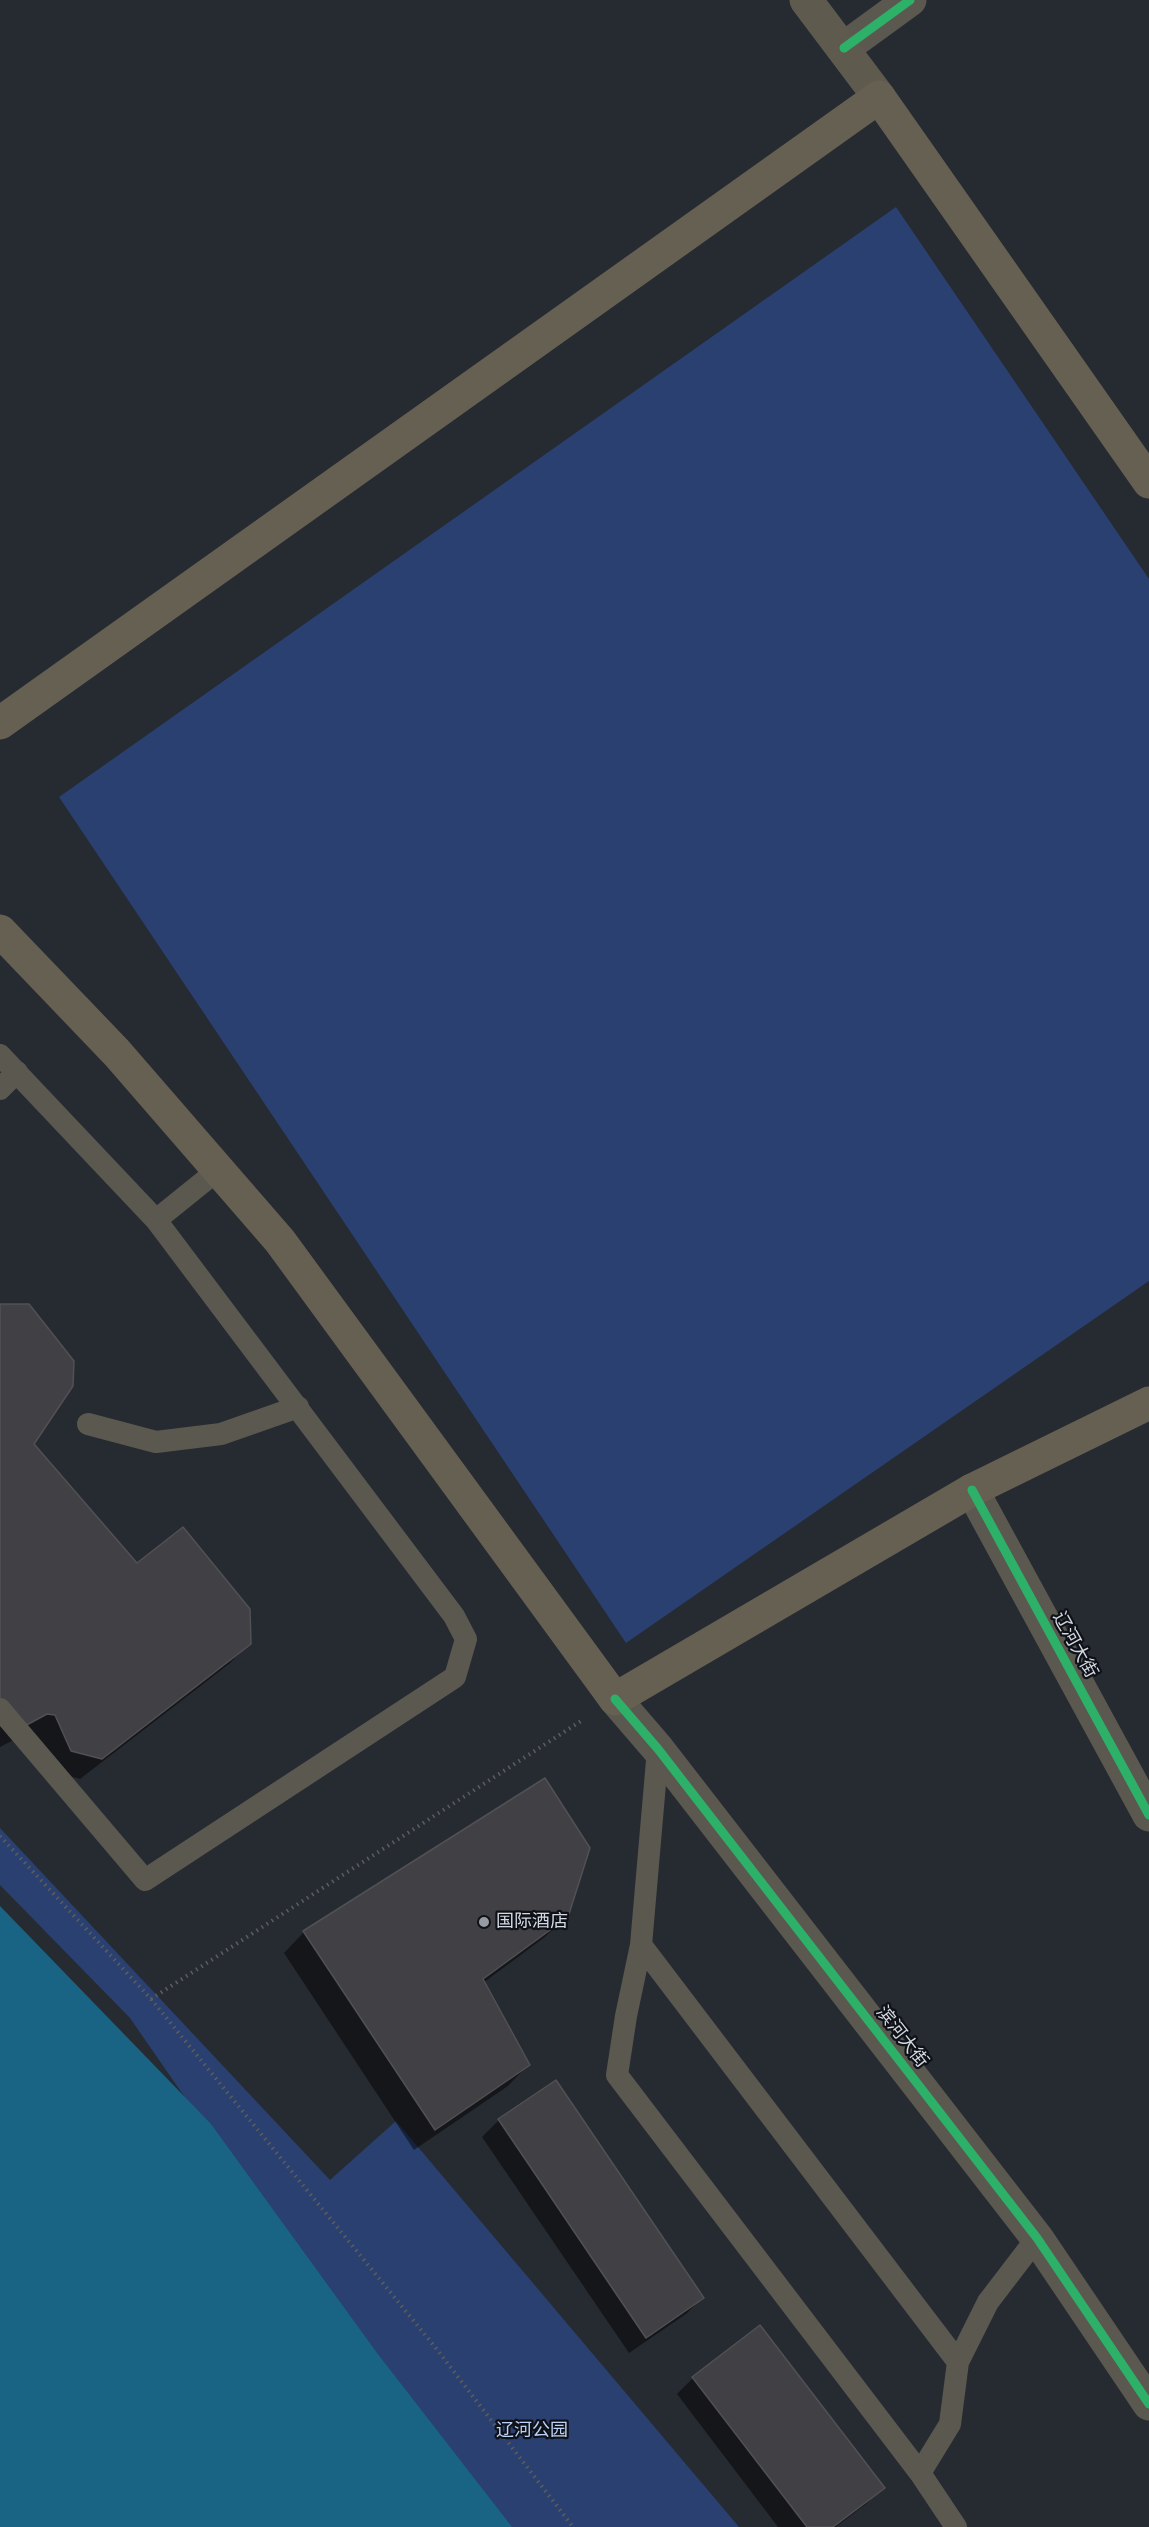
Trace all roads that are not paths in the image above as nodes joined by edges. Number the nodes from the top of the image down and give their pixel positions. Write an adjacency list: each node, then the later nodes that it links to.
1 (806, 0): 3 (main road)
2 (910, 0): 3 (street)
3 (844, 48): 4 (main road)
4 (879, 97): 5 (main road); 6 (main road)
5 (1149, 482)
6 (0, 723)
7 (1, 931): 11 (main road)
8 (0, 1055): 9 (lane)
9 (17, 1072): 10 (lane); 12 (lane)
10 (0, 1089)
11 (218, 1170): 12 (lane); 17 (main road)
12 (156, 1220): 14 (lane)
13 (1149, 1403): 16 (main road)
14 (298, 1407): 15 (lane); 18 (lane)
15 (88, 1424)
16 (972, 1490): 17 (main road); 20 (street, 辽河大街)
17 (615, 1699): 19 (street, 滨河大街)
18 (0, 1709)
19 (658, 1749): 21 (lane); 22 (street, 滨河大街)
20 (1149, 1815)
21 (641, 1945): 23 (lane); 25 (lane)
22 (1037, 2238): 23 (lane); 24 (street, 滨河大街)
23 (957, 2362): 25 (lane)
24 (1149, 2404)
25 (920, 2473): 26 (lane)
26 (956, 2527)

